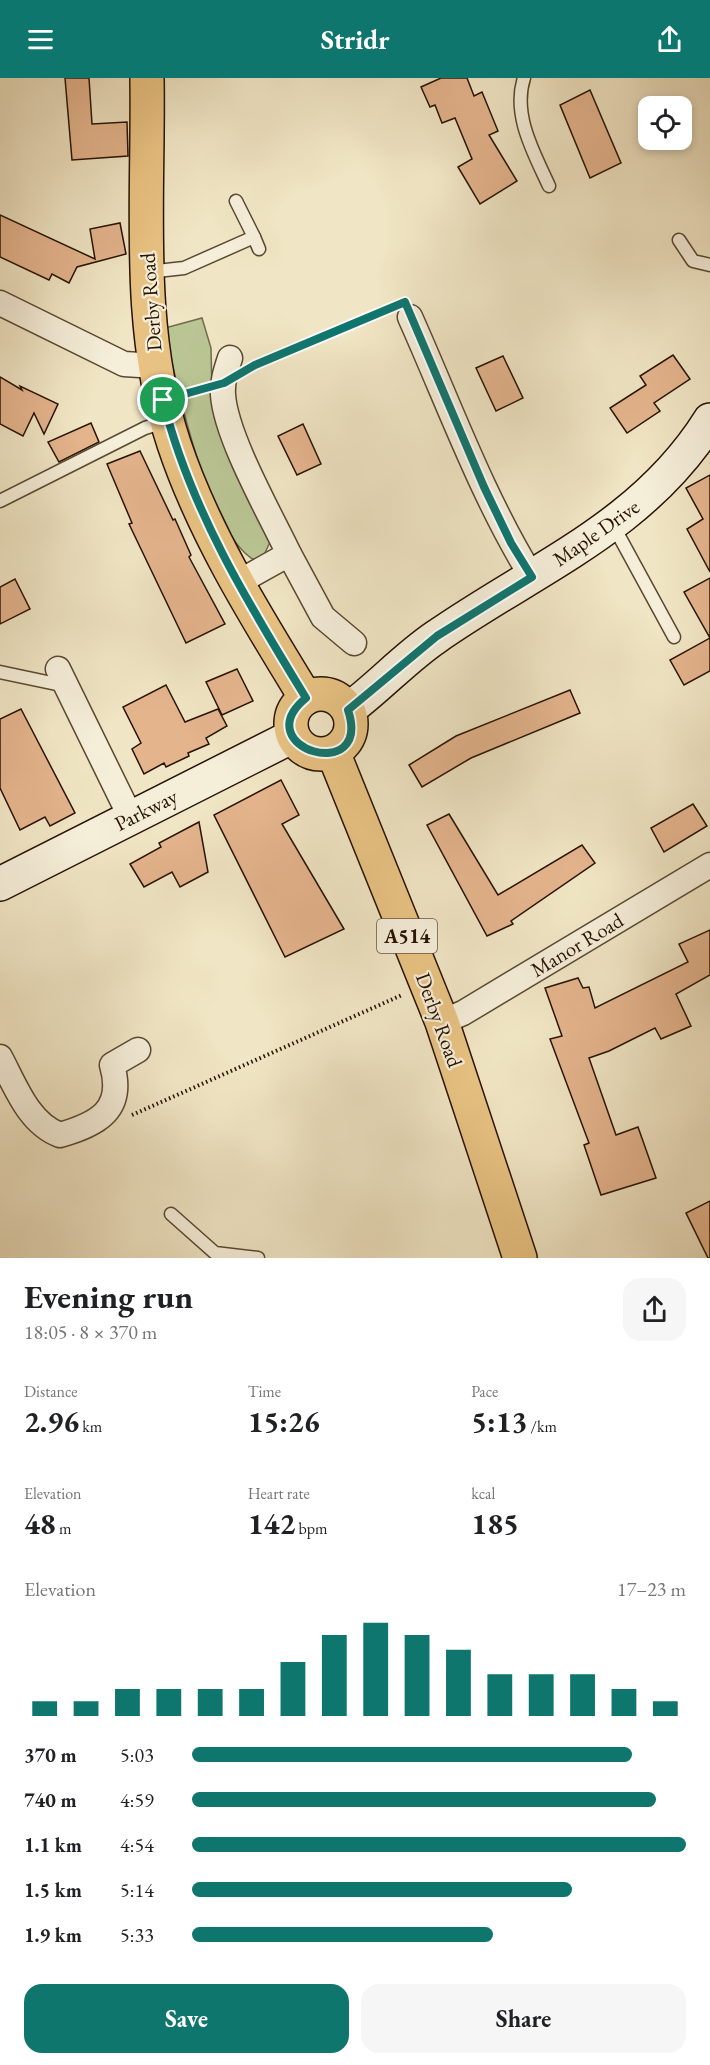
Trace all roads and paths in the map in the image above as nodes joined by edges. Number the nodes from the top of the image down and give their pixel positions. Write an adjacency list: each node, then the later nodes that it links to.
1 (147, 78): 7 (main road, Derby Road)
2 (524, 78): 3 (lane)
3 (549, 186)
4 (236, 201): 7 (lane)
5 (679, 240): 6 (lane)
6 (710, 265)
7 (147, 273): 11 (main road, Derby Road)
8 (0, 303): 11 (street)
9 (410, 317): 12 (path); 18 (street)
10 (230, 358): 12 (street)
11 (156, 366): 13 (main road, Derby Road)
12 (224, 383): 17 (street)
13 (168, 420): 15 (lane); 19 (main road, Derby Road)
14 (710, 420): 16 (street, Maple Drive)
15 (0, 501)
16 (613, 524): 18 (street, Maple Drive); 20 (lane)
17 (289, 554): 19 (street); 21 (street)
18 (532, 577): 25 (street, Maple Drive)
19 (239, 582): 24 (main road, Derby Road)
20 (674, 637)
21 (354, 644)
22 (0, 672): 23 (lane)
23 (63, 678): 28 (street)
24 (306, 698): 25 (main road); 26 (main road)
25 (348, 710): 27 (main road)
26 (293, 736): 27 (main road); 28 (street, Parkway)
27 (333, 752): 31 (main road, Derby Road / A514)
28 (131, 818): 30 (street, Parkway)
29 (710, 866): 32 (street, Manor Road)
30 (0, 884)
31 (427, 984): 32 (main road, Derby Road / A514); 36 (path)
32 (442, 1022): 39 (main road, Derby Road / A514)
33 (138, 1050): 36 (street)
34 (0, 1057): 35 (street)
35 (9, 1094): 36 (street)
36 (104, 1116)
37 (171, 1214): 38 (lane)
38 (258, 1258)
39 (520, 1258)

